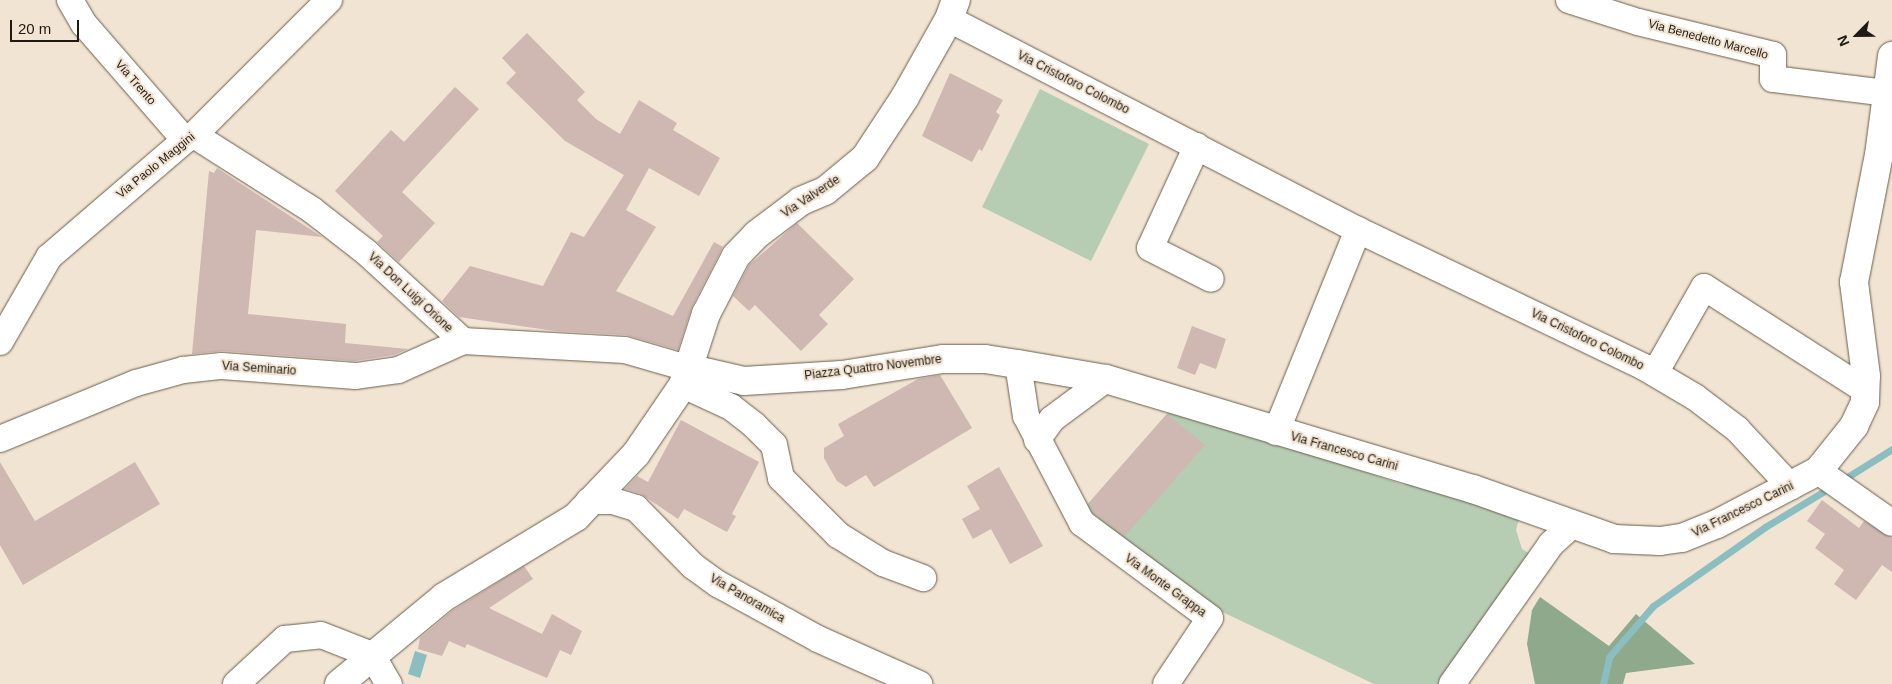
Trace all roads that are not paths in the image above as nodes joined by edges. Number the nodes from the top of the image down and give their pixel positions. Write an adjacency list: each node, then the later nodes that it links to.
1 (70, 0): 7 (street, Via Trento)
2 (329, 0): 7 (street, Via Paolo Maggini)
3 (1569, 0): 6 (street, Via Benedetto Marcello)
4 (952, 10): 8 (street, Via Cristoforo Colombo); 16 (street, Via Valverde)
5 (1892, 56): 6 (street, Via Francesco Carini)
6 (1887, 93): 17 (street, Via Francesco Carini)
7 (189, 138): 11 (street, Via Don Luigi Orione); 12 (street, Via Paolo Maggini)
8 (1197, 146): 9 (street, Via Cristoforo Colombo); 10 (street)
9 (1358, 230): 14 (street, Via Cristoforo Colombo); 18 (street)
10 (1211, 279)
11 (463, 341): 16 (street, Via Don Luigi Orione); 19 (street, Via Seminario)
12 (0, 342)
13 (1018, 364): 15 (street, Piazza Quattro Novembre); 16 (street, Piazza Quattro Novembre); 20 (street)
14 (1655, 373): 17 (street); 22 (street, Via Cristoforo Colombo)
15 (1106, 379): 18 (street, Via Francesco Carini); 20 (street)
16 (681, 384): 23 (street); 26 (street)
17 (1865, 390): 21 (street, Via Francesco Carini)
18 (1276, 432): 25 (street, Via Francesco Carini)
19 (0, 439)
20 (1037, 440): 32 (street, Via Monte Grappa)
21 (1822, 474): 22 (street, Via Francesco Carini); 24 (street)
22 (1791, 487): 25 (street, Via Francesco Carini)
23 (589, 501): 27 (street); 31 (street, Via Panoramica)
24 (1892, 522)
25 (1572, 526): 33 (street)
26 (923, 578)
27 (372, 655): 28 (street); 29 (street); 30 (street)
28 (236, 684)
29 (339, 684)
30 (389, 684)
31 (919, 684)
32 (1166, 684)
33 (1452, 684)

